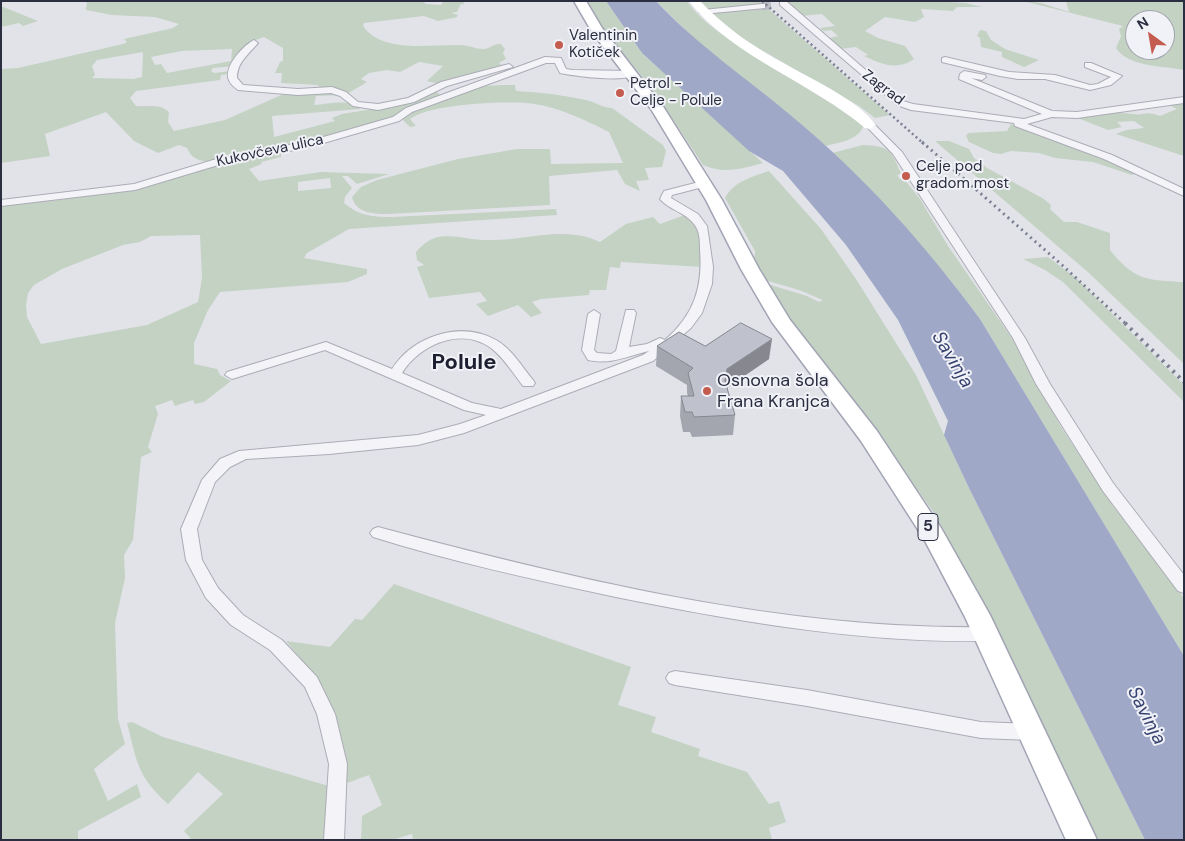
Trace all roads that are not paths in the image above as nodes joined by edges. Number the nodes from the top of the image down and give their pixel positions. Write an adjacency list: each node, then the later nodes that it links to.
1 (580, 1): 11 (main road, 5)
2 (694, 1): 5 (street)
3 (781, 3): 14 (street, Zagrad)
4 (762, 6): 5 (street)
5 (703, 12): 15 (street)
6 (254, 43): 8 (street, Kukovčeva ulica)
7 (945, 60): 10 (street, Zagrad)
8 (530, 65): 11 (street, Kukovčeva ulica); 18 (street, Kukovčeva ulica)
9 (1088, 65): 10 (street, Zagrad)
10 (995, 72): 13 (street, Zagrad)
11 (632, 74): 16 (main road, 5)
12 (1184, 100): 13 (street, Zagrad)
13 (1052, 114): 14 (street, Zagrad)
14 (1010, 122): 17 (street, Zagrad)
15 (870, 125): 28 (street)
16 (703, 184): 21 (street); 29 (main road, 5)
17 (1184, 193)
18 (1, 203)
19 (594, 314): 22 (street)
20 (630, 314): 22 (street)
21 (696, 314): 22 (street); 26 (street)
22 (622, 354)
23 (232, 374): 24 (street)
24 (394, 374): 25 (street); 26 (street)
25 (528, 383)
26 (500, 413): 32 (street)
27 (378, 533): 29 (street)
28 (1184, 587)
29 (985, 634): 31 (main road, 5)
30 (675, 678): 31 (street)
31 (1031, 732): 33 (main road, 5)
32 (334, 840)
33 (1082, 840)

